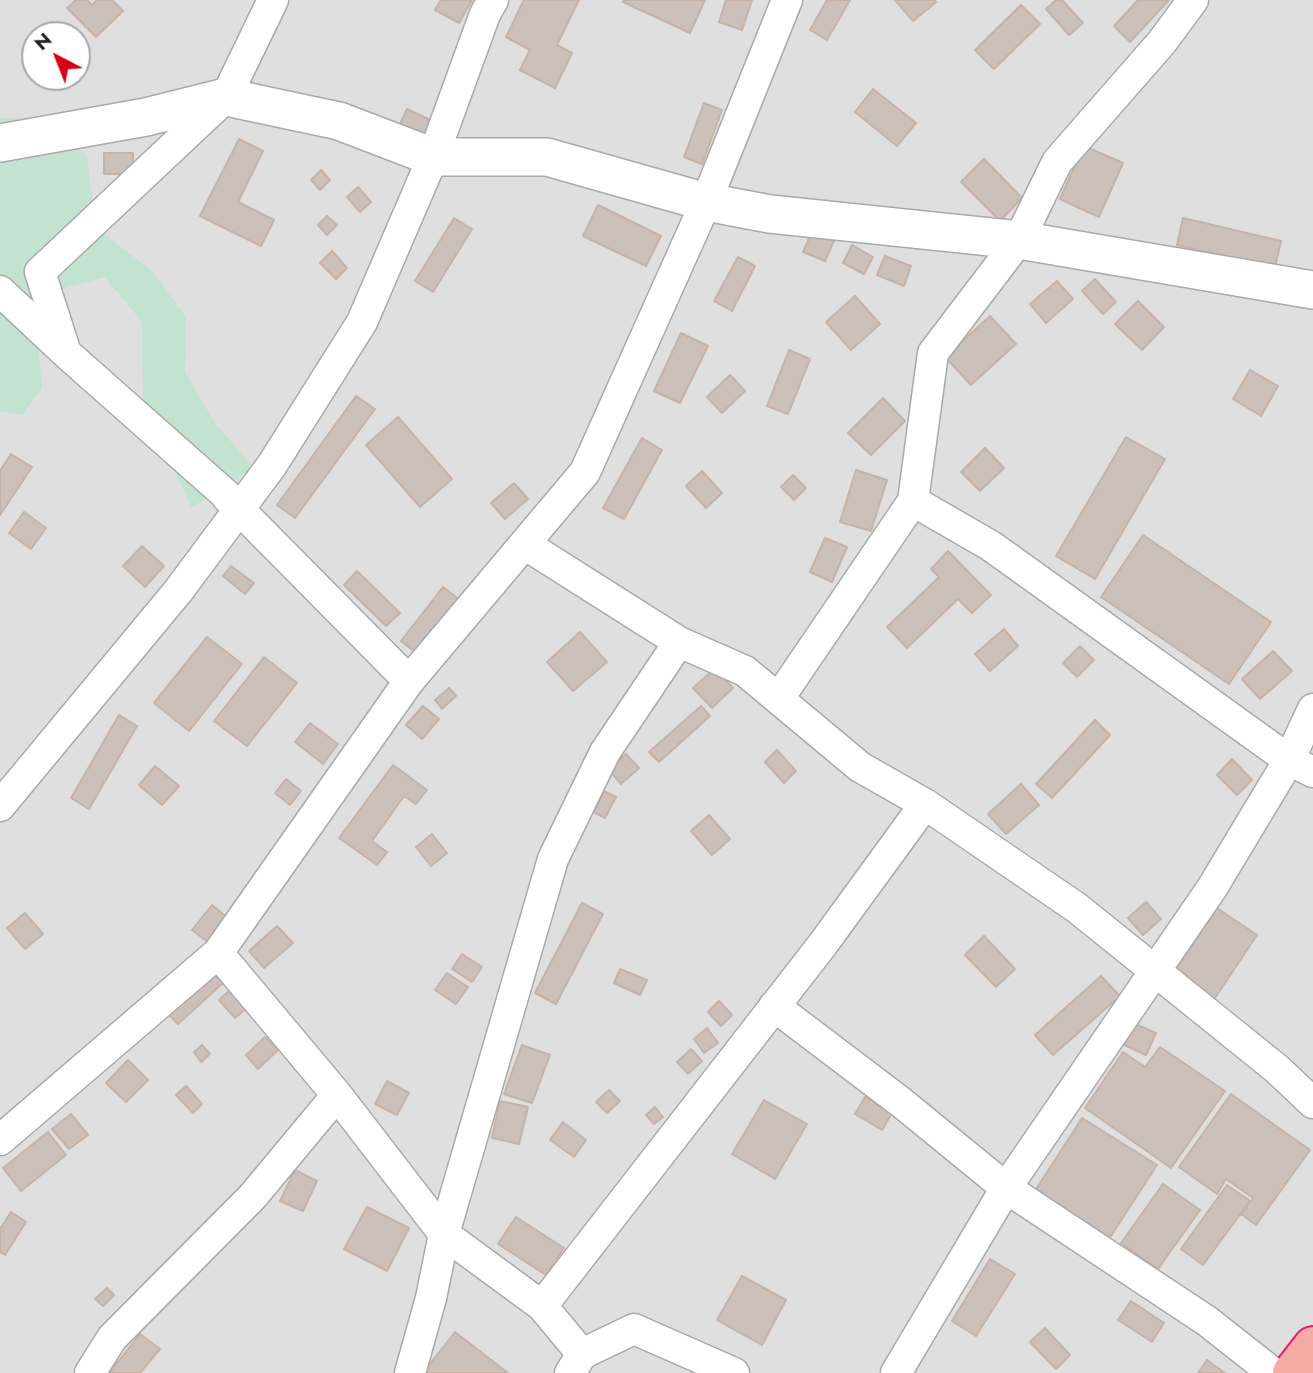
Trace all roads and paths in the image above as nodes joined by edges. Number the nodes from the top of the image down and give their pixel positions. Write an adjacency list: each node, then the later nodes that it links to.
1 (272, 0): 5 (street)
2 (493, 0): 7 (street)
3 (787, 0): 8 (street)
4 (1193, 0): 9 (street)
5 (226, 97): 6 (street); 7 (street); 13 (street)
6 (0, 143)
7 (433, 157): 8 (street); 13 (street)
8 (706, 202): 9 (street); 14 (street)
9 (1019, 240): 10 (street); 12 (street)
10 (1313, 290)
11 (0, 291): 13 (street)
12 (913, 500): 17 (street); 19 (street)
13 (241, 508): 16 (street); 21 (street)
14 (526, 545): 15 (street); 16 (street)
15 (679, 642): 17 (street); 29 (street)
16 (409, 681): 22 (street)
17 (779, 698): 20 (street)
18 (1313, 709): 19 (street)
19 (1301, 766): 23 (street)
20 (925, 804): 23 (street); 24 (street)
21 (0, 806)
22 (218, 953): 25 (street); 27 (street)
23 (1156, 971): 26 (street); 28 (street)
24 (774, 1006): 28 (street); 30 (street)
25 (337, 1095): 29 (street); 33 (street)
26 (1313, 1103)
27 (0, 1140)
28 (1006, 1188): 36 (street); 37 (street)
29 (444, 1234): 30 (street); 34 (street)
30 (542, 1306): 32 (street)
31 (1313, 1346): 38 (highway)
32 (576, 1363): 35 (street)
33 (89, 1373)
34 (410, 1373)
35 (734, 1373)
36 (896, 1373)
37 (1273, 1373)
38 (1292, 1373)

